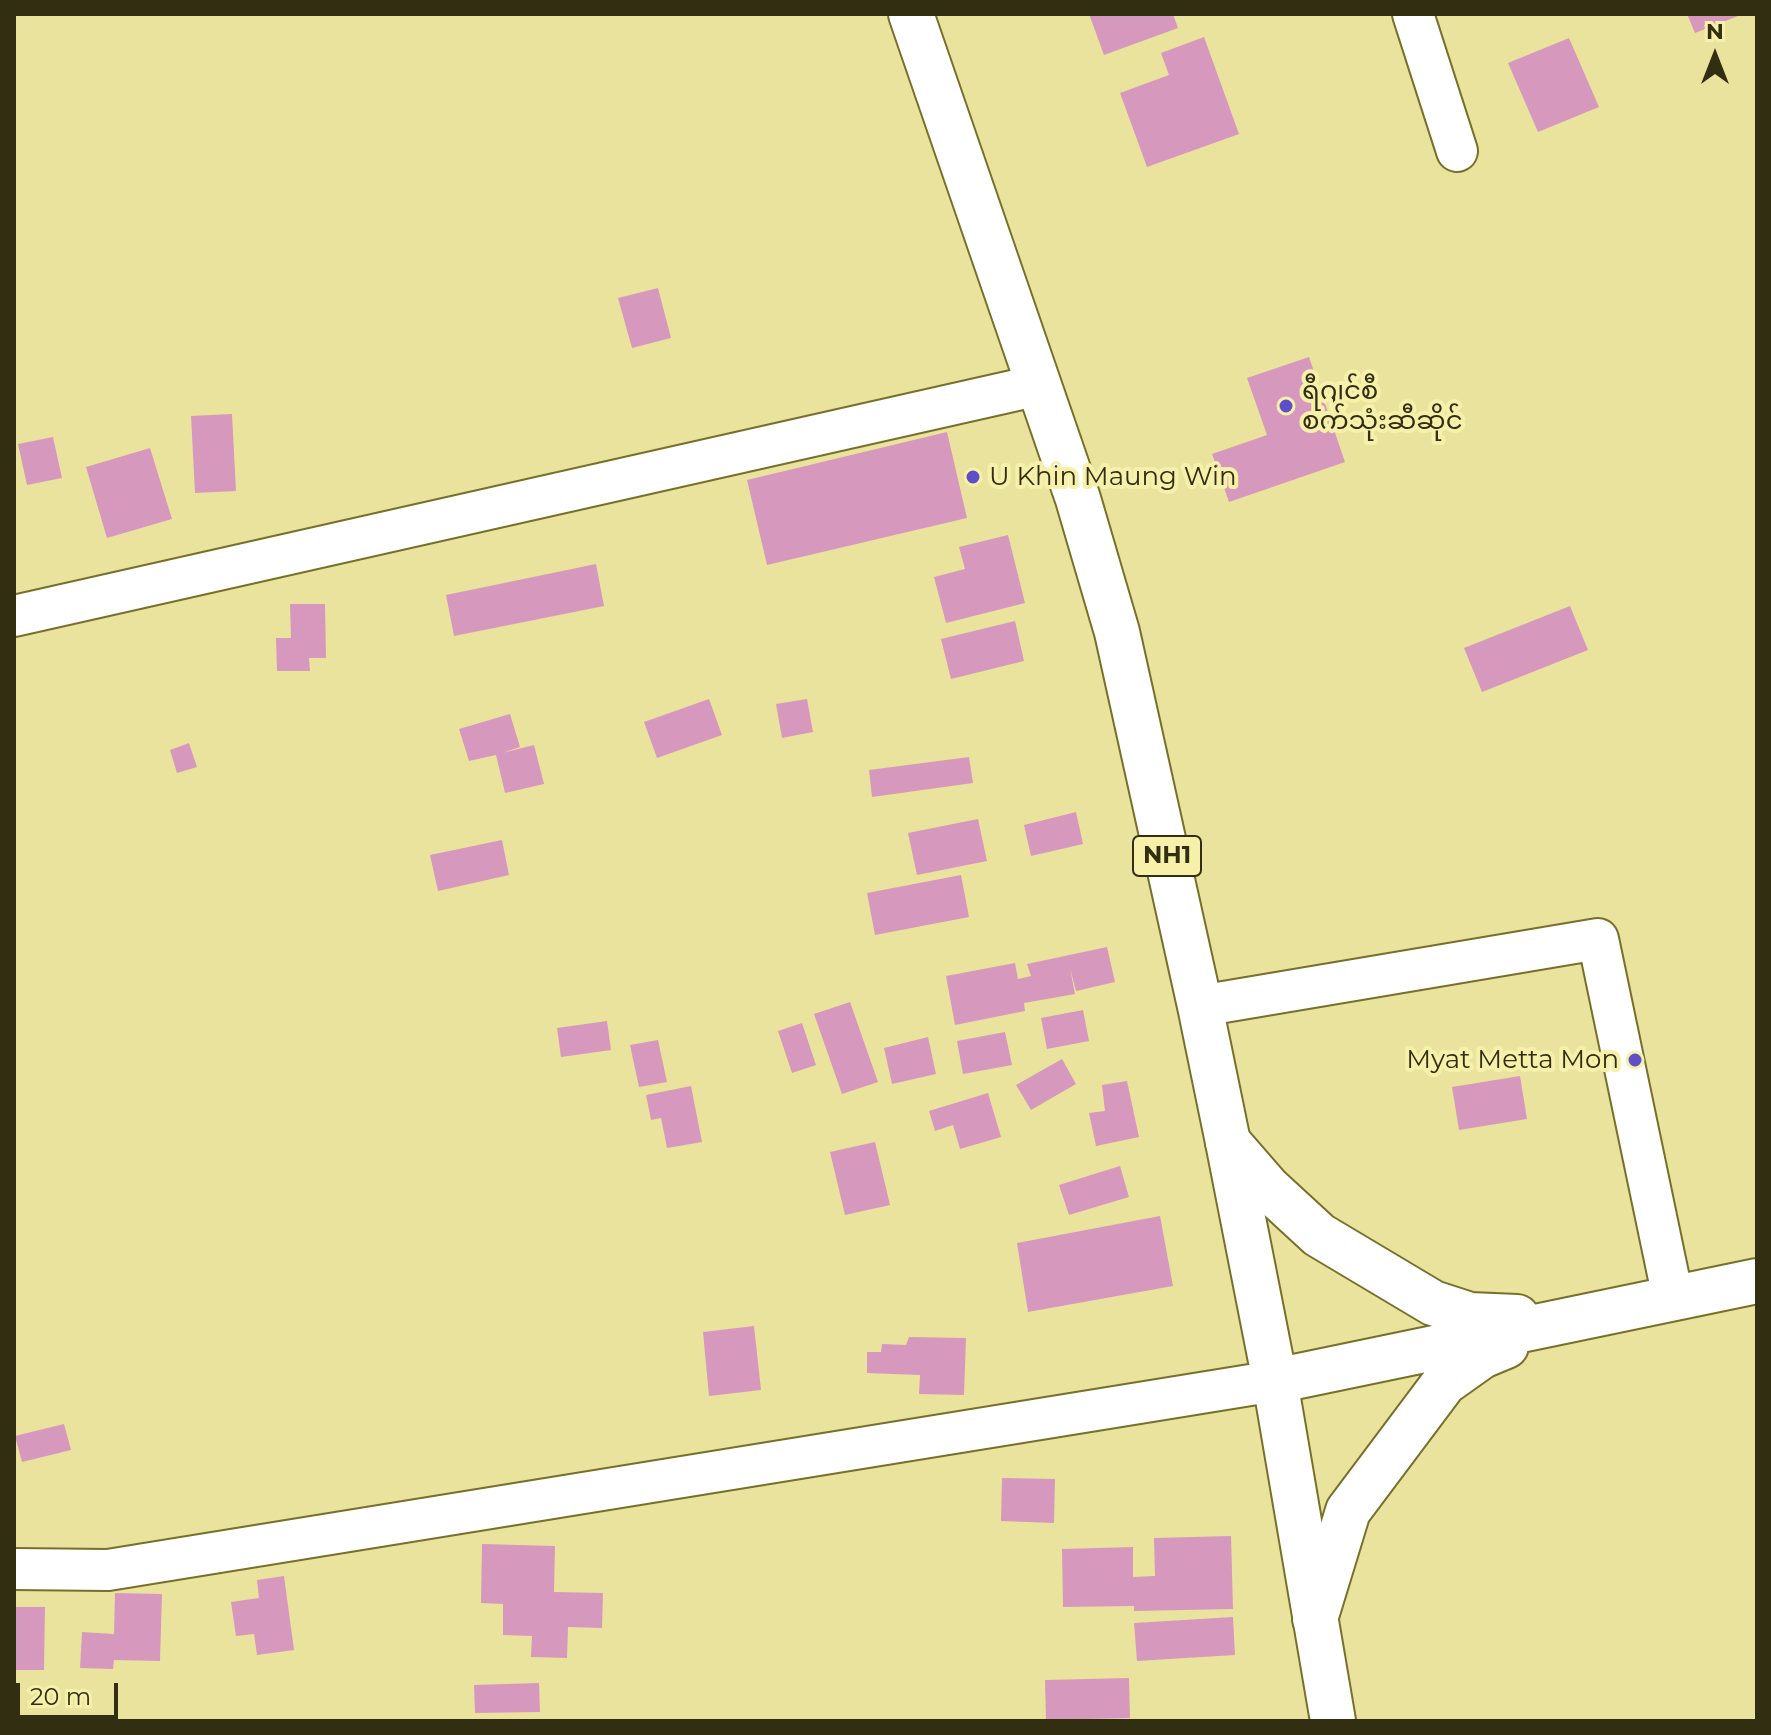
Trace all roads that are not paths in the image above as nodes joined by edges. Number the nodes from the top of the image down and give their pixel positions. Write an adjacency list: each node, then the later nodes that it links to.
1 (911, 14): 4 (main road, NH1)
2 (1413, 14): 3 (street)
3 (1457, 151)
4 (1039, 385): 5 (street); 6 (main road, NH1)
5 (14, 616)
6 (1200, 1006): 7 (main road, NH1); 9 (street)
7 (1228, 1142): 10 (main road); 11 (main road, NH1)
8 (1757, 1281): 9 (main road)
9 (1673, 1298): 10 (main road)
10 (1567, 1320): 11 (main road); 13 (main road)
11 (1275, 1381): 12 (street); 13 (main road, NH1)
12 (14, 1569)
13 (1315, 1619): 14 (main road, NH1)
14 (1333, 1721)

